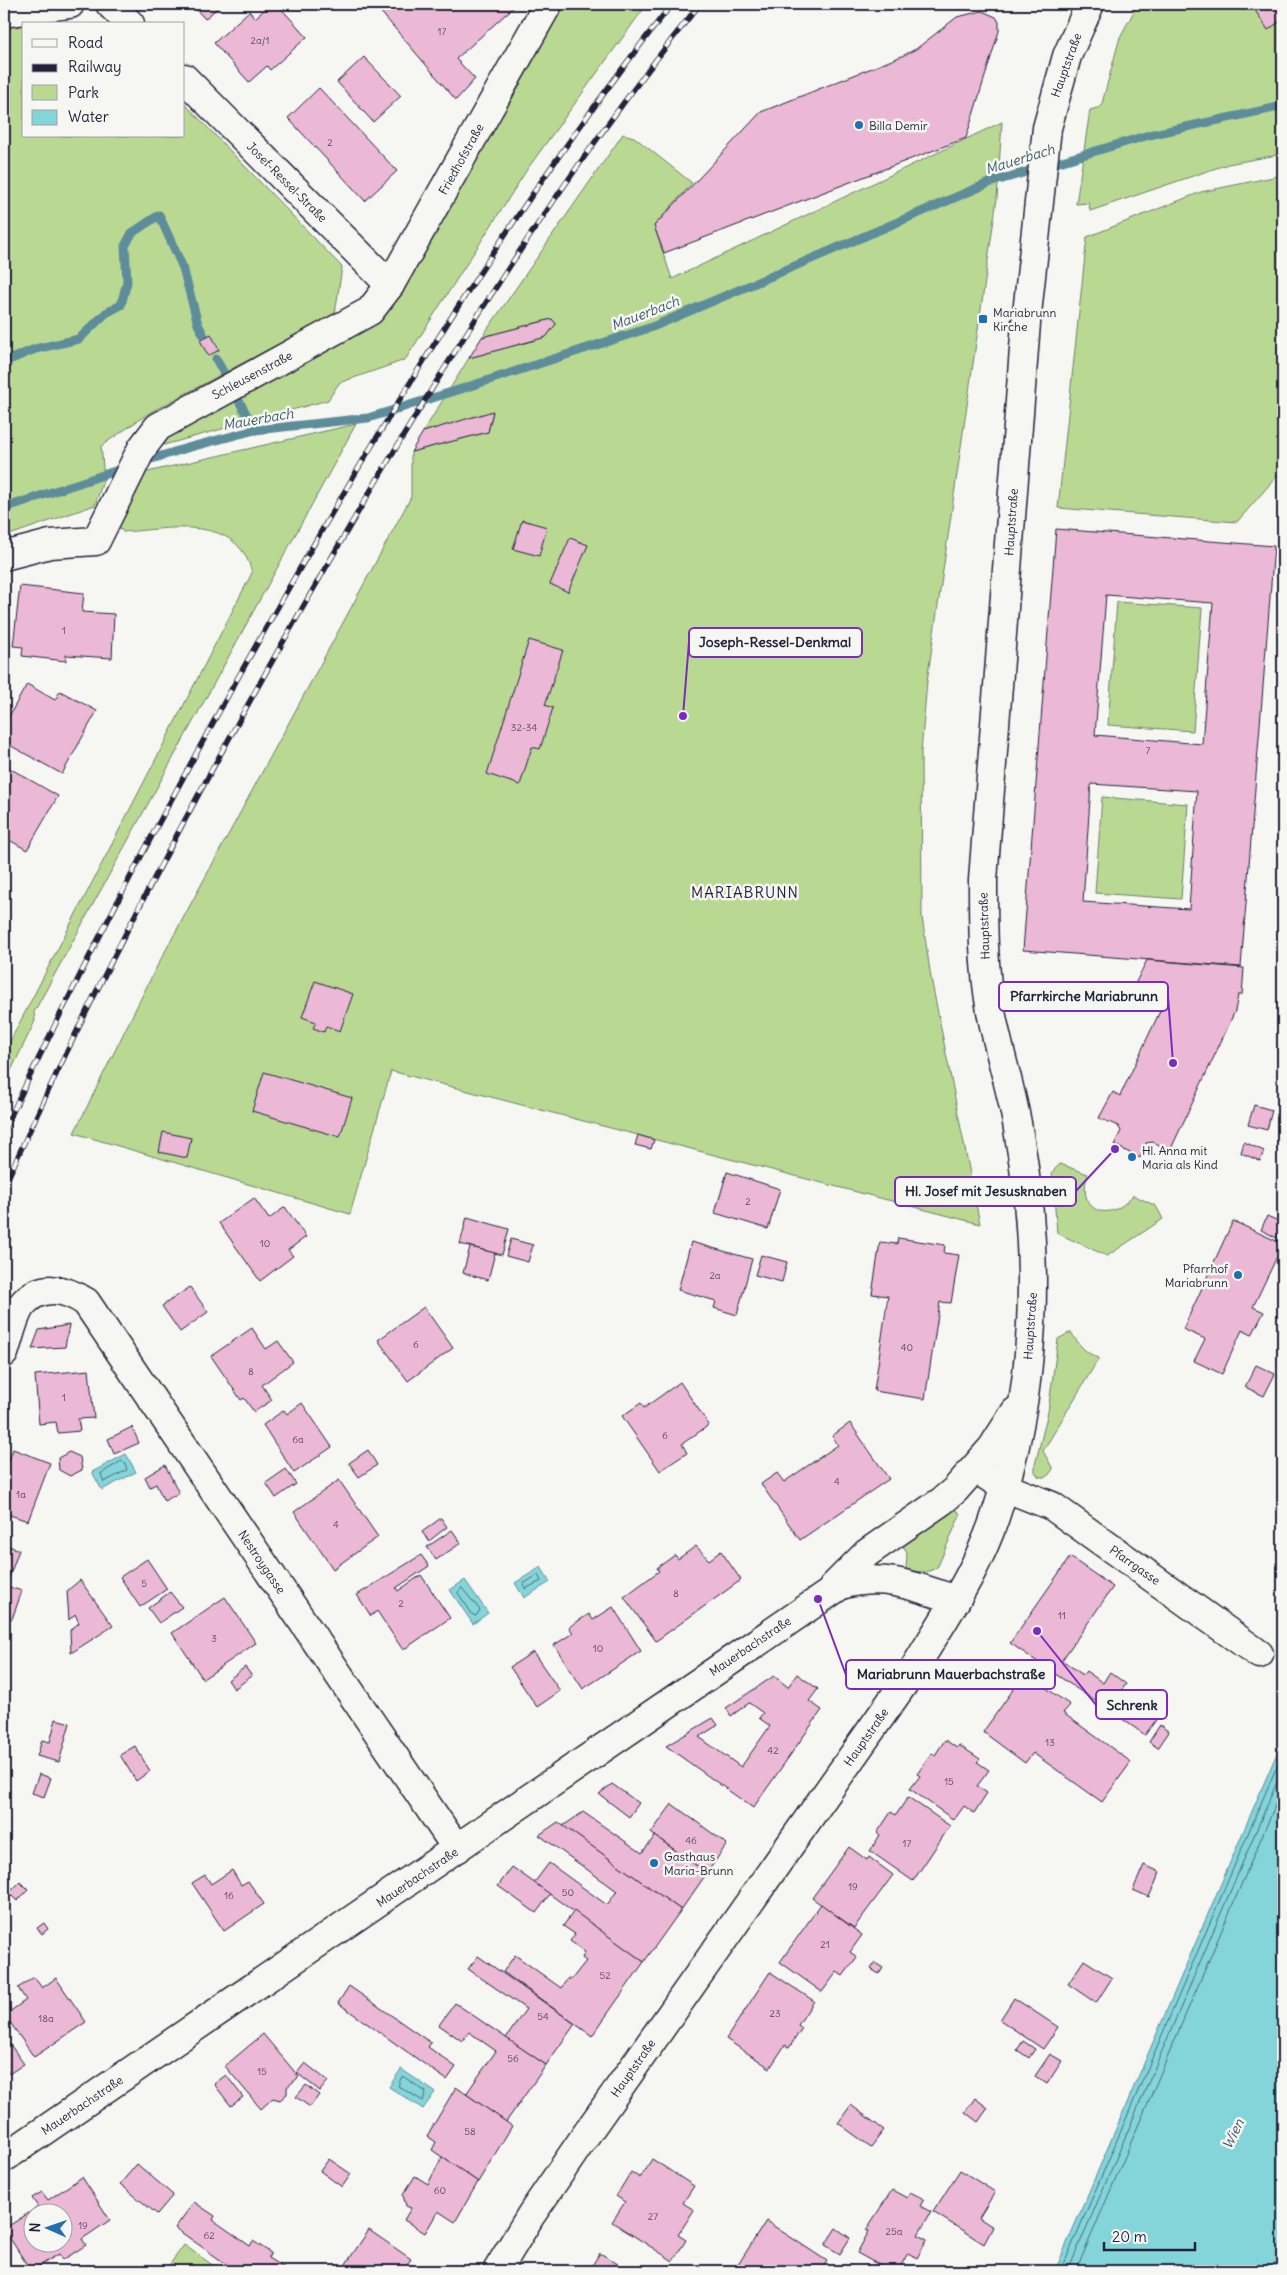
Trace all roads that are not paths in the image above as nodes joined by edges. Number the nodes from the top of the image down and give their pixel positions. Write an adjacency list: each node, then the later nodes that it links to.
1 (70, 4): 5 (main road)
2 (110, 4): 6 (main road)
3 (548, 4): 8 (main road, Friedhofstraße)
4 (1090, 4): 12 (main road, Hauptstraße)
5 (4, 12)
6 (128, 22)
7 (185, 79): 8 (main road, Josef-Ressel-Straße)
8 (390, 286): 9 (main road, Friedhofstraße)
9 (370, 311): 10 (main road, Schleusenstraße)
10 (4, 556)
11 (4, 1353): 18 (main road, Nestroygasse)
12 (1024, 1398): 13 (main road, Mauerbachstraße); 14 (main road, Hauptstraße)
13 (976, 1469): 14 (main road, Pfarrgasse); 15 (main road, Mauerbachstraße)
14 (1004, 1487): 16 (main road, Hauptstraße); 17 (main road, Pfarrgasse)
15 (828, 1593): 16 (main road, Mauerbachstraße); 18 (main road, Mauerbachstraße)
16 (956, 1600): 20 (main road, Hauptstraße)
17 (1259, 1654)
18 (457, 1849): 19 (main road, Mauerbachstraße)
19 (4, 2158)
20 (497, 2271)

